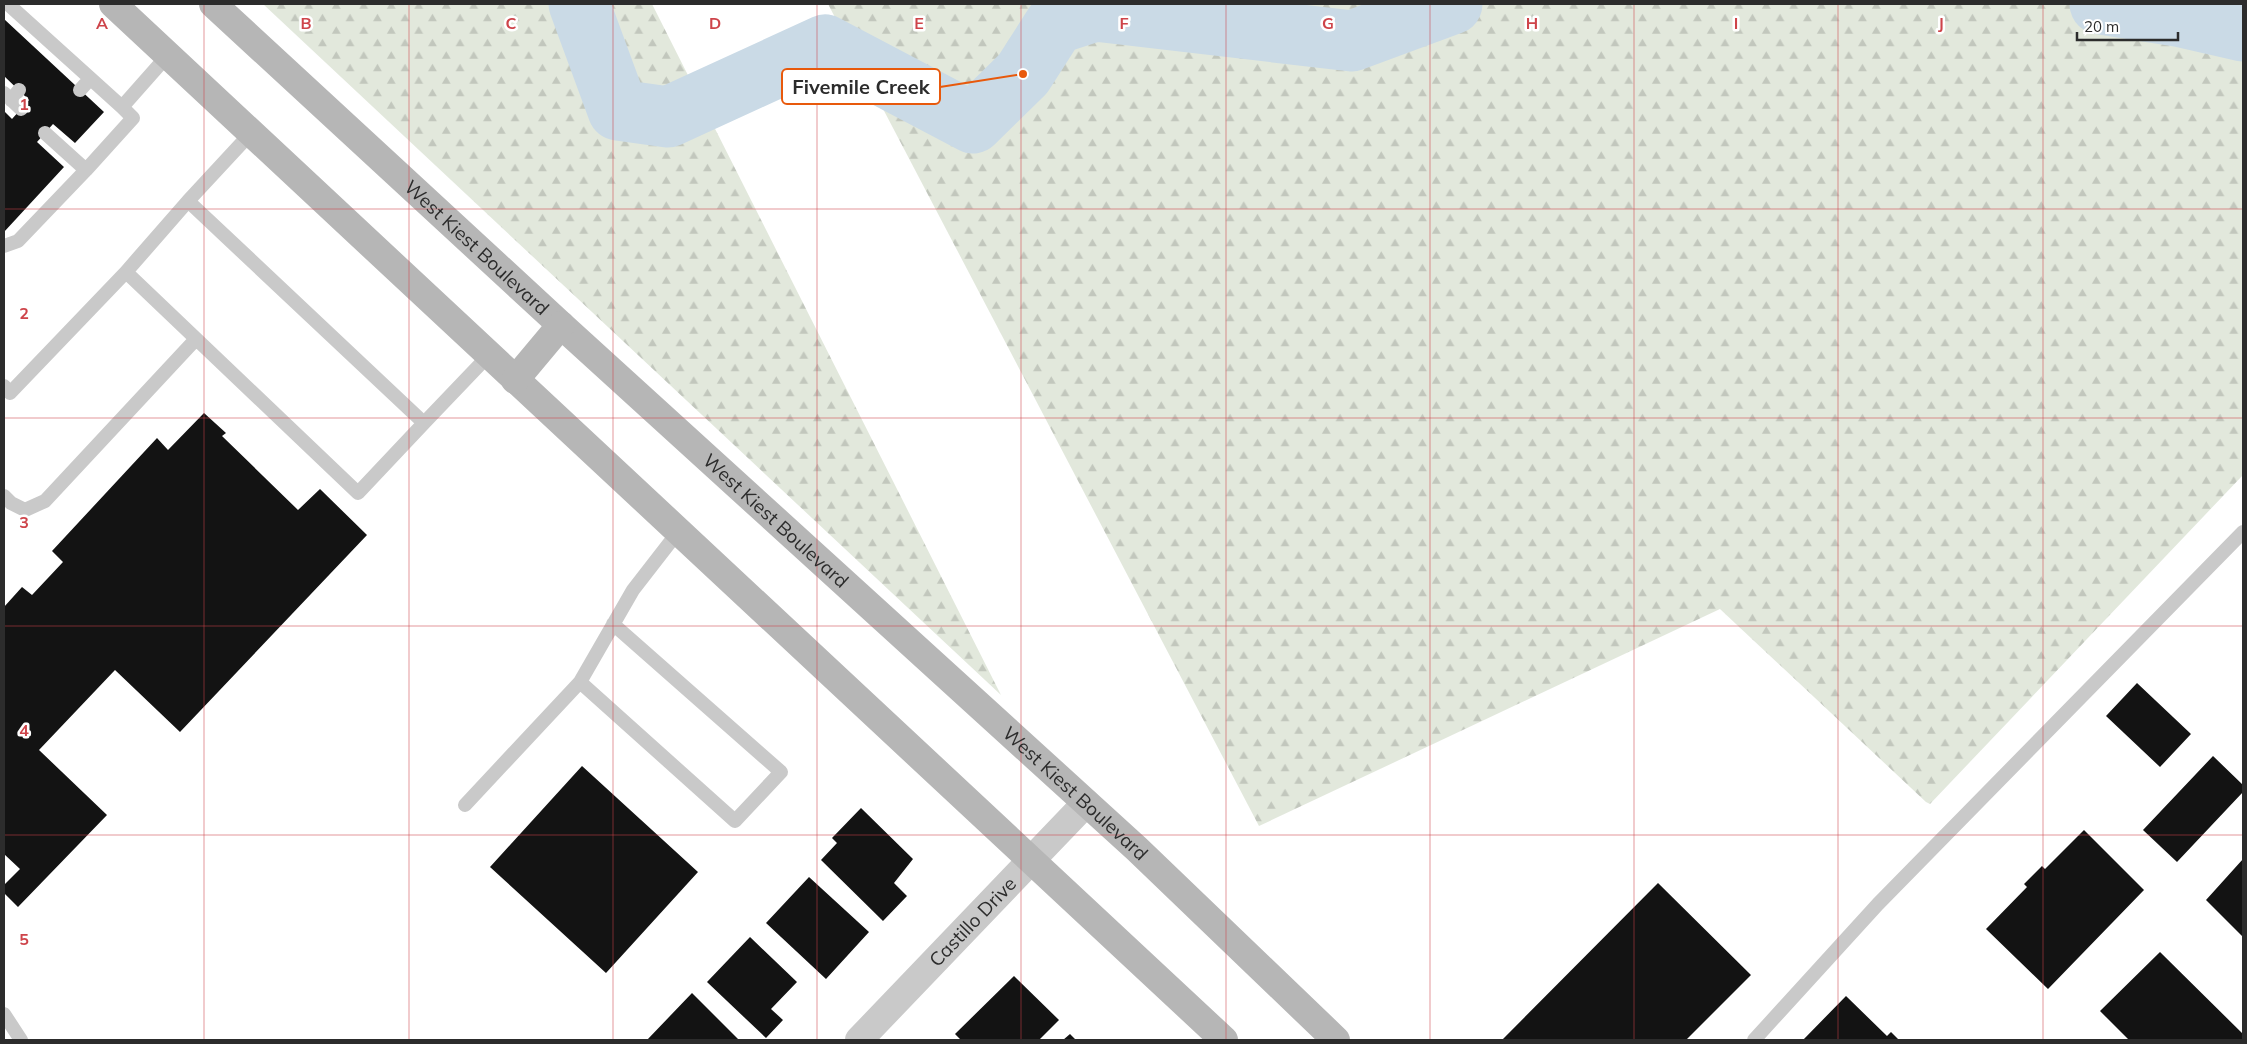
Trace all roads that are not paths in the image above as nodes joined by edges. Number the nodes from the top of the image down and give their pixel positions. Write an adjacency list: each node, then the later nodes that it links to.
1 (10, 4): 4 (lane)
2 (113, 4): 5 (main road)
3 (213, 4): 16 (main road, West Kiest Boulevard)
4 (57, 49): 6 (lane); 7 (lane)
5 (168, 55): 9 (lane); 11 (main road)
6 (47, 60)
7 (90, 78): 8 (lane); 9 (lane)
8 (80, 90)
9 (122, 107): 12 (lane)
10 (46, 133): 12 (lane)
11 (251, 133): 13 (lane); 18 (main road)
12 (86, 170): 14 (lane)
13 (188, 201): 15 (lane); 21 (lane)
14 (4, 246)
15 (126, 272): 17 (lane); 20 (lane)
16 (561, 325): 19 (main road); 27 (main road, West Kiest Boulevard)
17 (196, 339): 21 (lane); 22 (lane)
18 (489, 355): 19 (main road); 21 (lane)
19 (515, 380): 23 (main road)
20 (4, 386)
21 (424, 423)
22 (4, 496)
23 (678, 532): 25 (lane); 29 (main road)
24 (2243, 532): 35 (lane)
25 (614, 624): 26 (lane); 26 (lane)
26 (580, 682): 28 (lane)
27 (1086, 803): 29 (street, Castillo Drive); 34 (main road, West Kiest Boulevard)
28 (466, 805)
29 (1031, 862): 32 (street, Castillo Drive); 33 (main road)
30 (4, 1014): 31 (lane)
31 (21, 1040)
32 (859, 1040)
33 (1224, 1040)
34 (1336, 1040)
35 (1754, 1040)

